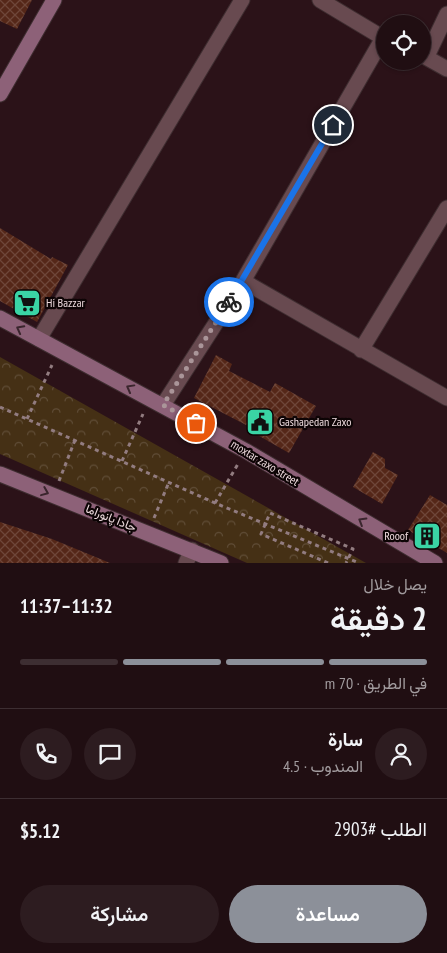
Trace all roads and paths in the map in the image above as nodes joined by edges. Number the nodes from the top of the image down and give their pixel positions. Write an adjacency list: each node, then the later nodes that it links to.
1 (54, 0): 10 (main road)
2 (242, 0): 15 (street)
3 (320, 0): 5 (street)
4 (447, 14): 6 (street)
5 (376, 34)
6 (431, 43)
7 (376, 53): 13 (street)
8 (431, 60): 9 (street)
9 (447, 69)
10 (0, 94)
11 (447, 208): 12 (street)
12 (442, 231): 17 (street)
13 (243, 281): 17 (street); 19 (street)
14 (0, 318): 15 (main road, moxtar zaxo street, one-way to 14)
15 (39, 339): 16 (main road, moxtar zaxo street)
16 (60, 349): 19 (main road, moxtar zaxo street, one-way to 16); 21 (path)
17 (360, 350): 18 (street)
18 (447, 398)
19 (156, 402): 23 (main road, moxtar zaxo street); 24 (path)
20 (0, 407): 21 (path)
21 (27, 418): 22 (path)
22 (75, 440): 24 (path); 27 (path)
23 (246, 451): 28 (path); 37 (main road, moxtar zaxo street, one-way to 23)
24 (122, 461): 26 (path)
25 (0, 474): 27 (main road, جادا پانوراما, one-way to 27)
26 (169, 482): 28 (path); 30 (path)
27 (54, 495): 30 (main road, جادا پانوراما)
28 (216, 503): 29 (path)
29 (266, 523): 32 (path); 32 (path); 34 (path)
30 (148, 533): 31 (main road, جادا پانوراما)
31 (189, 557): 33 (main road, جادا پانوراما)
32 (349, 558): 35 (path); 36 (path)
33 (221, 563)
34 (328, 563)
35 (346, 563)
36 (359, 563)
37 (435, 563)

